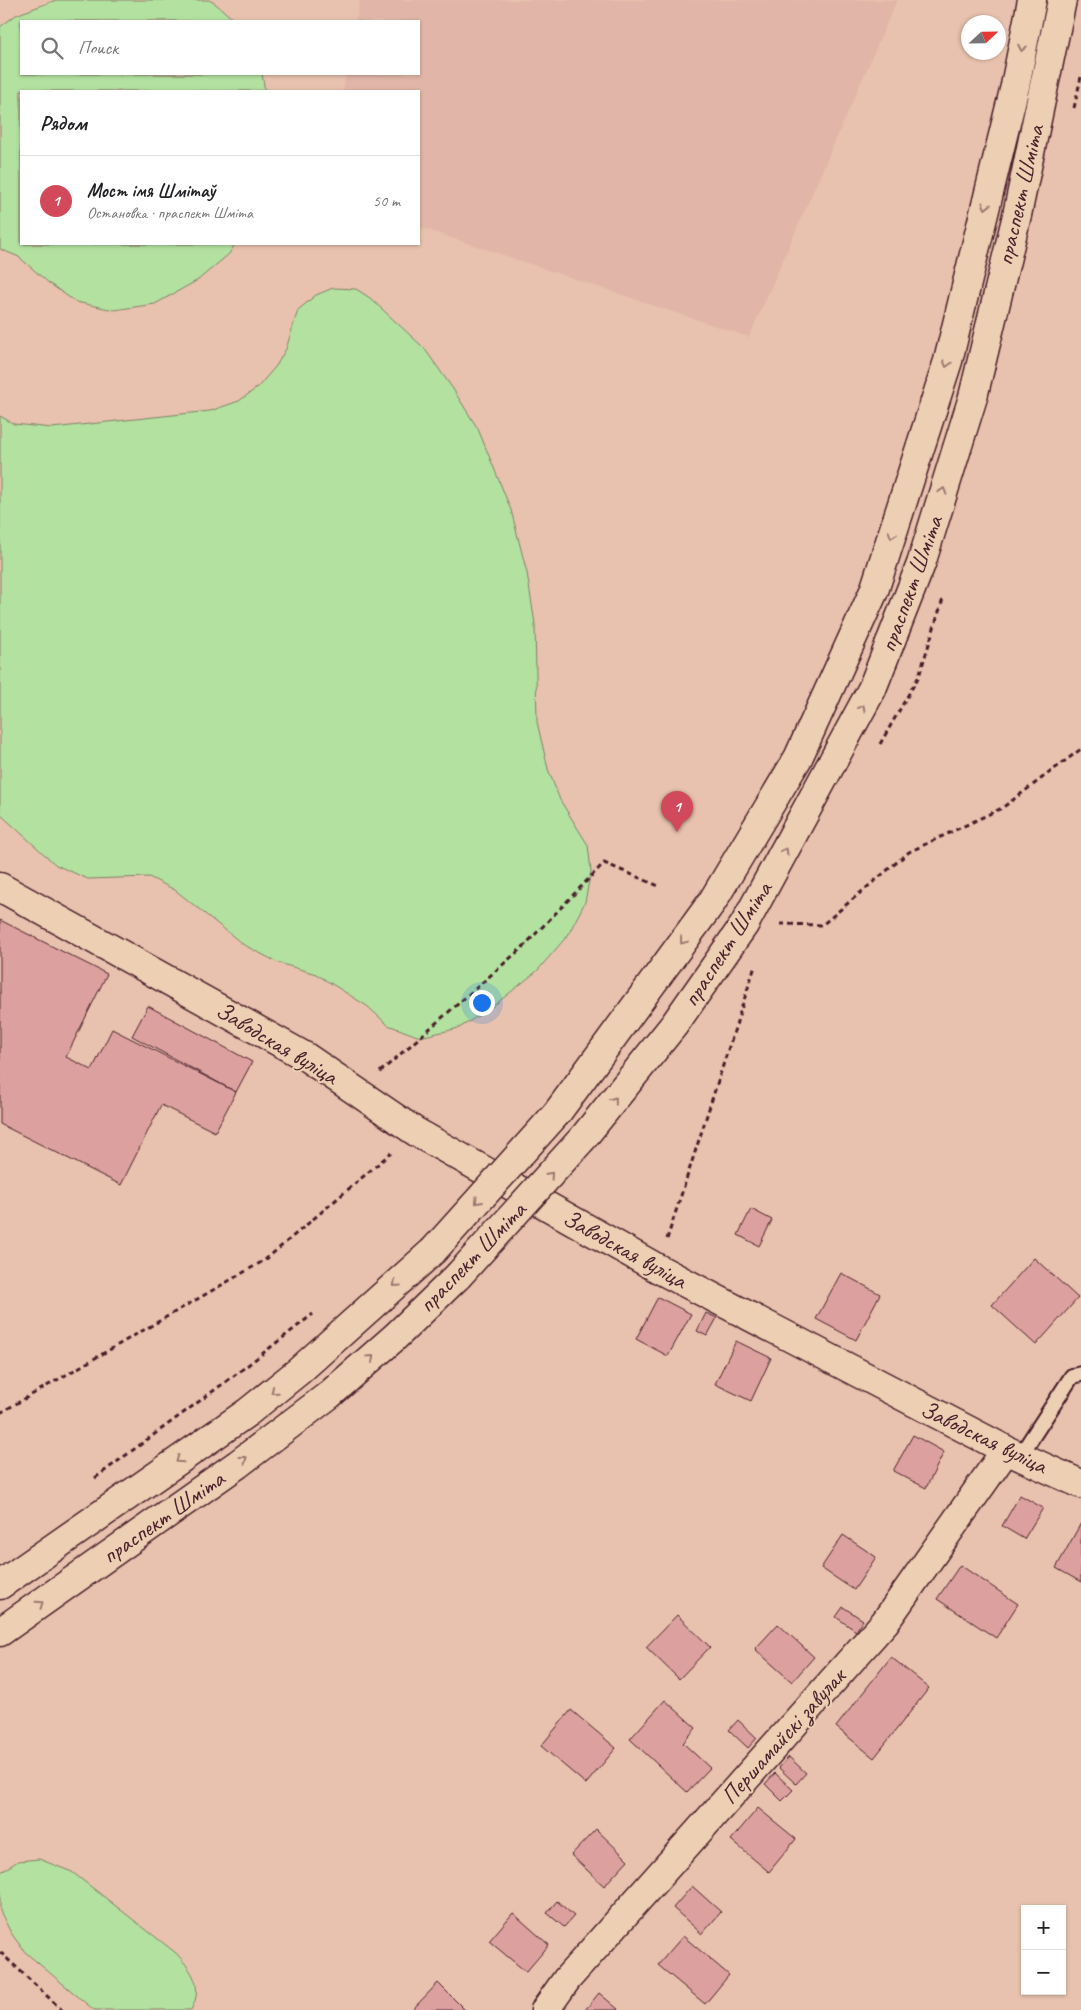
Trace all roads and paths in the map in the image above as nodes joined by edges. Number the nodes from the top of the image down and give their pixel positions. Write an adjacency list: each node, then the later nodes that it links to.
1 (1032, 0): 17 (main road, праспект Шміта, one-way to 17, bridge)
2 (1062, 0): 18 (main road, праспект Шміта, one-way to 2, bridge)
3 (1081, 749): 6 (path)
4 (0, 887): 8 (main road, Заводская вуліца)
5 (661, 887): 8 (path)
6 (776, 924)
7 (756, 963): 10 (path)
8 (357, 1092): 9 (main road, Заводская вуліца)
9 (416, 1132): 10 (main road, Заводская вуліца); 13 (path)
10 (657, 1268): 14 (main road, Заводская вуліца)
11 (313, 1314): 15 (path)
12 (1081, 1374): 14 (lane)
13 (0, 1413)
14 (1013, 1453): 16 (main road, Заводская вуліца); 21 (main road, Першамайскі завулак)
15 (88, 1483)
16 (1081, 1484)
17 (0, 1585)
18 (0, 1632)
19 (0, 1952): 20 (path)
20 (62, 2010)
21 (545, 2010)

